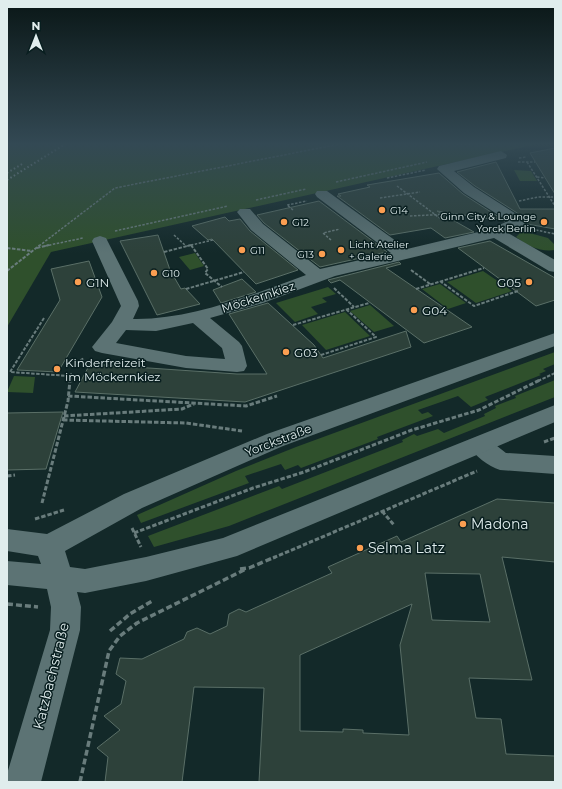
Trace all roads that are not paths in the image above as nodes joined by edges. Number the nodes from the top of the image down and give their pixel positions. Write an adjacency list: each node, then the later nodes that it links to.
1 (457, 180): 4 (street, Möckernkiez)
2 (322, 194): 6 (street)
3 (245, 212): 8 (street, Möckernkiez)
4 (496, 233): 6 (street, Möckernkiez); 7 (street)
5 (100, 241): 10 (street, Möckernkiez)
6 (403, 254): 8 (street, Möckernkiez)
7 (555, 267)
8 (318, 276): 9 (street, Möckernkiez)
9 (197, 317): 10 (street, Möckernkiez); 10 (street, Möckernkiez)
10 (121, 324)
11 (555, 339): 16 (street, Yorckstraße)
12 (555, 413): 13 (street)
13 (480, 445): 14 (street); 18 (street)
14 (555, 465)
15 (7, 540): 16 (street)
16 (50, 546): 18 (street, Katzbachstraße)
17 (7, 573): 18 (street)
18 (59, 580): 19 (street, Katzbachstraße)
19 (23, 782)

